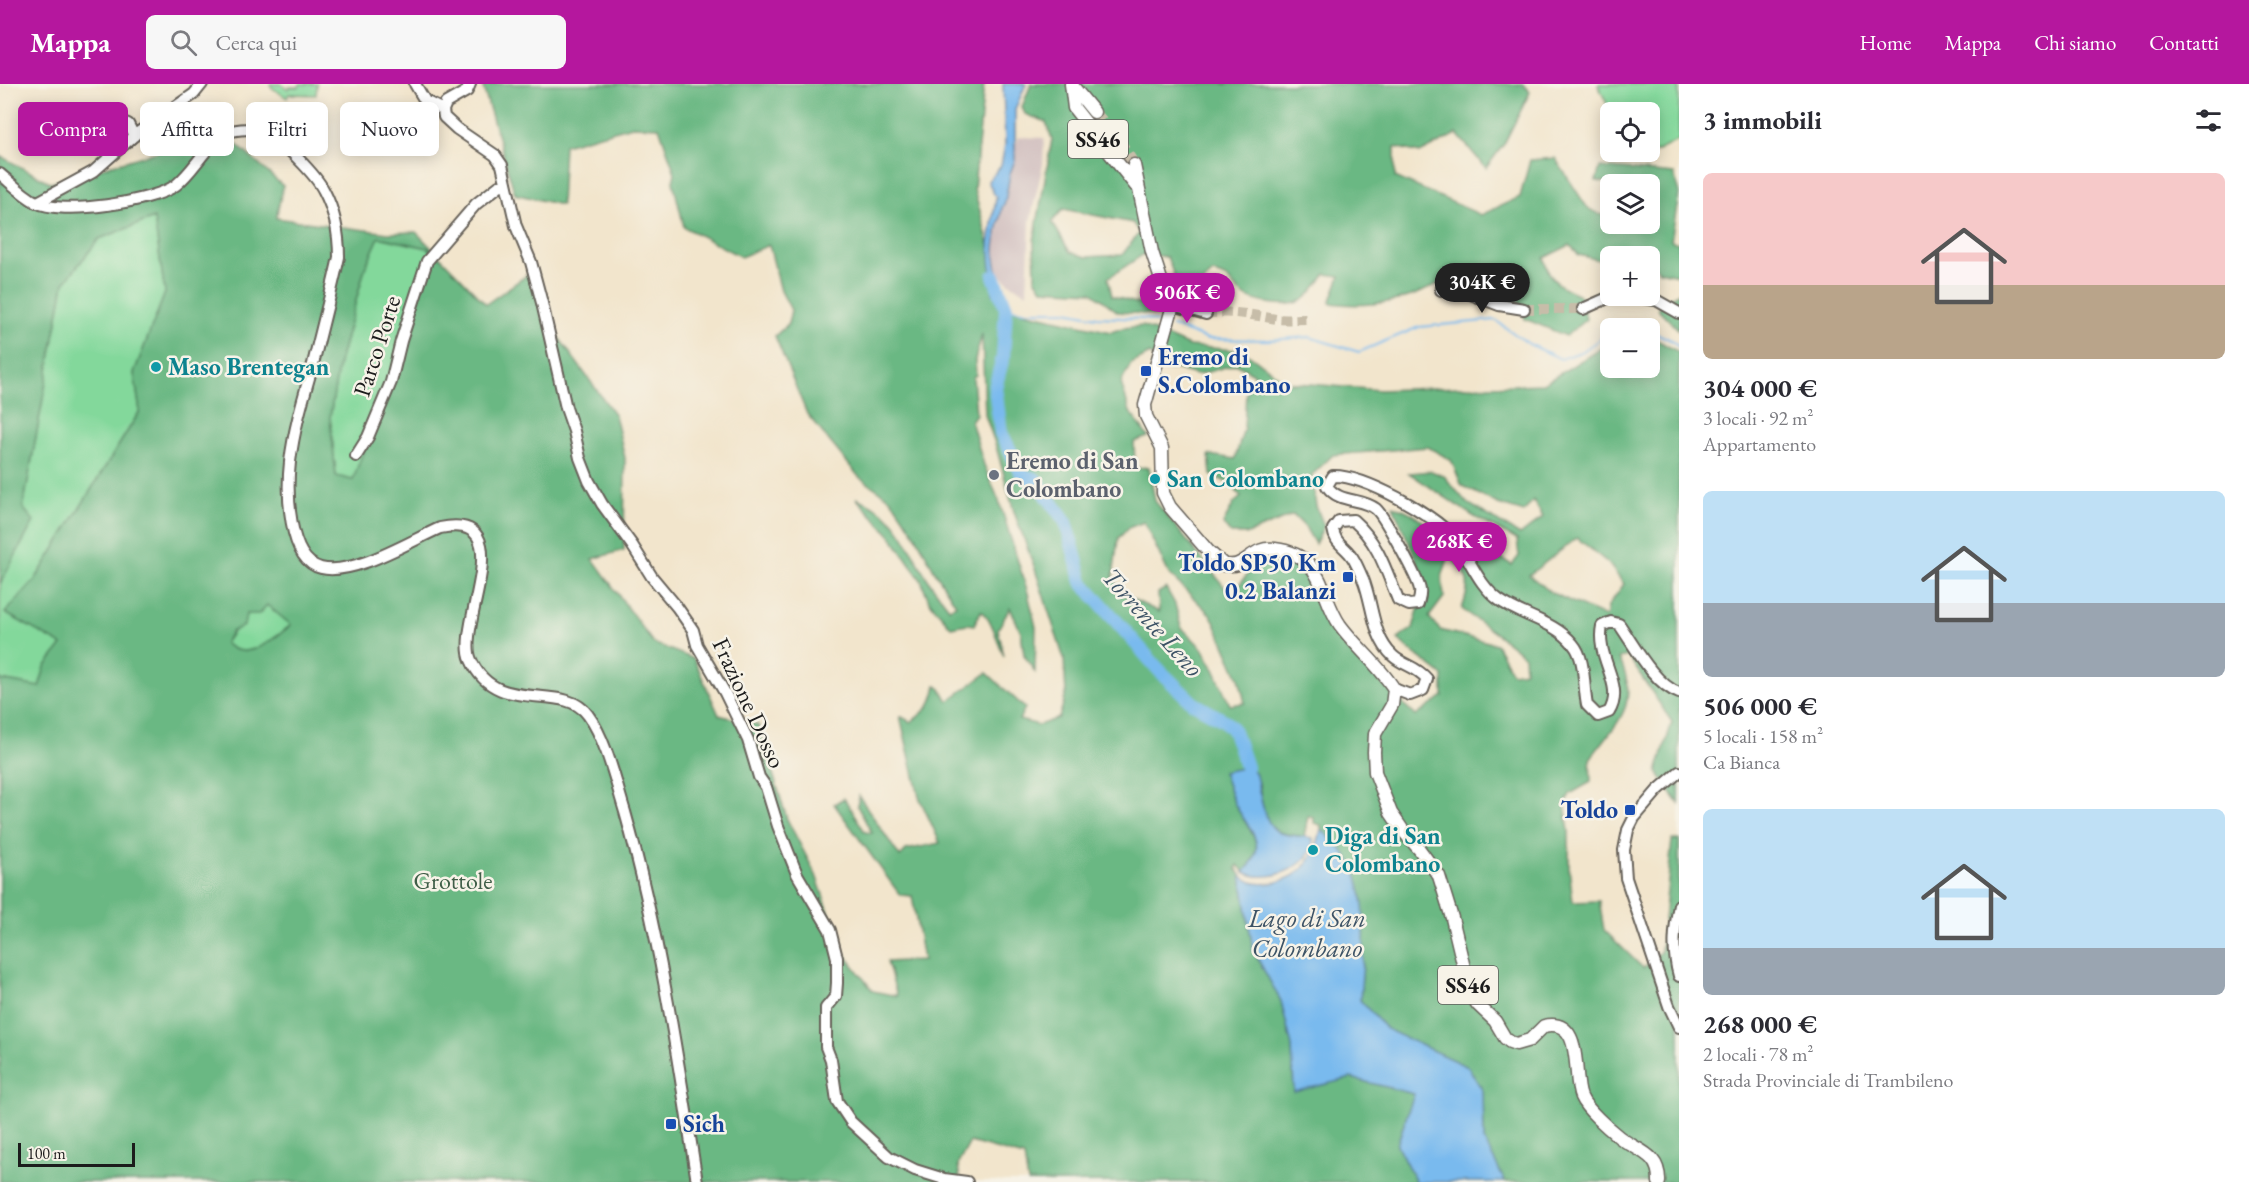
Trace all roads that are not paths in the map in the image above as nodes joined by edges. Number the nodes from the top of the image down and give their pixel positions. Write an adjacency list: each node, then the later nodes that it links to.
1 (202, 84): 8 (street)
2 (415, 84): 5 (street, Frazione Dosso)
3 (470, 84): 5 (street)
4 (1071, 84): 6 (main road, SS46); 12 (main road, SS46)
5 (442, 110): 11 (street, Frazione Dosso)
6 (1094, 112)
7 (128, 124): 8 (street)
8 (134, 136): 13 (street)
9 (1134, 165): 12 (main road)
10 (0, 174): 13 (street)
11 (506, 186): 22 (street, Parco Porte); 30 (street, Frazione Dosso)
12 (1138, 189): 17 (main road, SS46)
13 (36, 203): 29 (street)
14 (1441, 290): 18 (street)
15 (1600, 302): 19 (street)
16 (1660, 302): 20 (street)
17 (1172, 309): 21 (street); 23 (main road)
18 (1524, 309)
19 (1583, 309)
20 (1679, 313)
21 (1206, 314)
22 (356, 456)
23 (1394, 689): 24 (street); 31 (main road, SS46)
24 (1679, 693)
25 (1679, 772): 28 (street)
26 (1679, 905): 27 (street)
27 (1679, 976)
28 (1679, 1027)
29 (697, 1182)
30 (967, 1182)
31 (1659, 1182)

